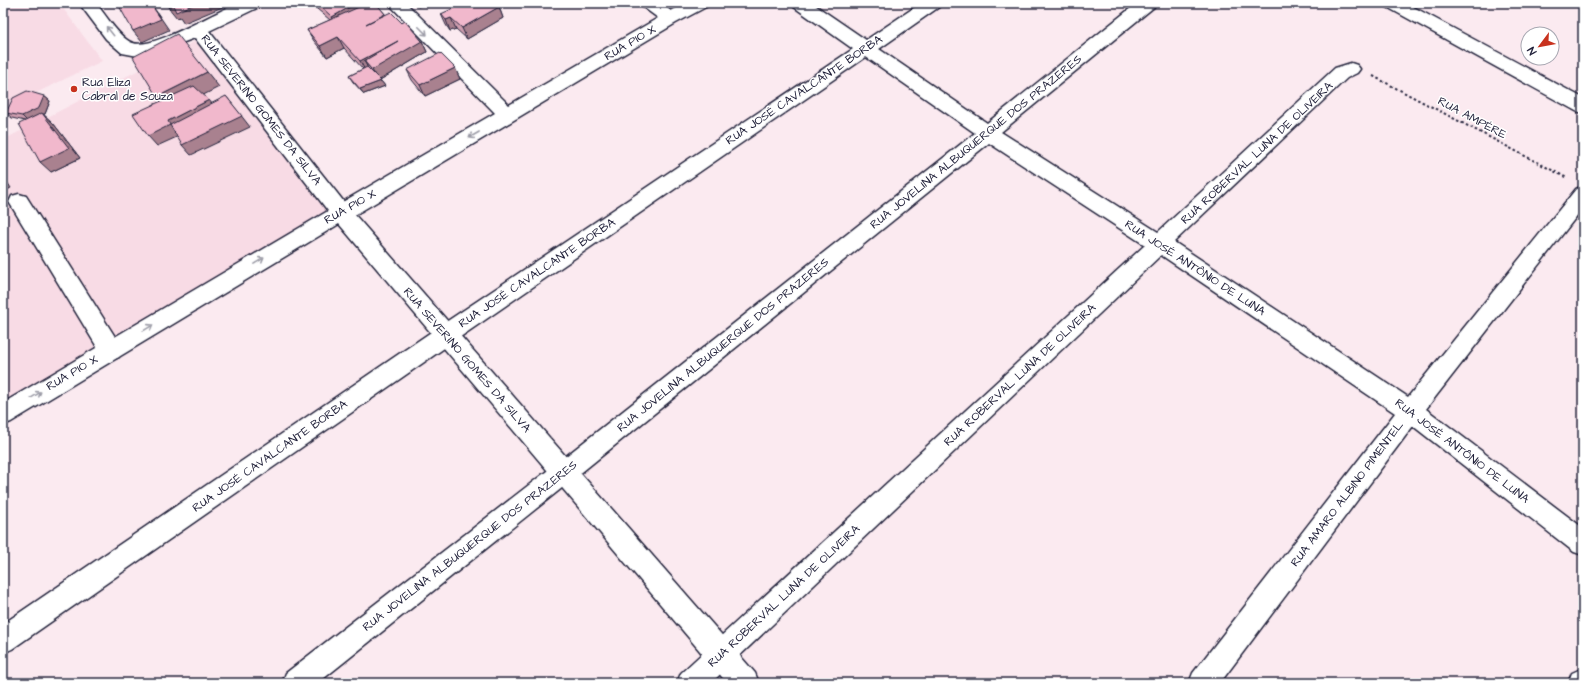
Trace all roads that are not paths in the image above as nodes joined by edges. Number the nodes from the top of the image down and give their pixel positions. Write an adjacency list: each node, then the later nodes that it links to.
1 (87, 3): 11 (street, one-way to 1)
2 (253, 3): 11 (street)
3 (396, 3): 15 (street, one-way to 15)
4 (649, 3): 10 (street)
5 (700, 3): 10 (street, RUA PIO X)
6 (800, 3): 12 (street, RUA JOSÉ ANTÔNIO DE LUNA)
7 (933, 3): 12 (street, RUA JOSÉ CAVALCANTE BORBA)
8 (1148, 3): 16 (street, RUA JOVELINA ALBUQUERQUE DOS PRAZERES)
9 (1393, 3): 14 (street)
10 (670, 19): 15 (street, RUA PIO X)
11 (198, 29): 19 (street, RUA SEVERINO GOMES DA SILVA)
12 (865, 48): 16 (street, RUA JOSÉ ANTÔNIO DE LUNA); 21 (street, RUA JOSÉ CAVALCANTE BORBA)
13 (1351, 69): 20 (street, RUA ROBERVAL LUNA DE OLIVEIRA)
14 (1583, 106)
15 (508, 115): 19 (street, RUA PIO X, one-way to 19)
16 (988, 133): 20 (street, RUA JOSÉ ANTÔNIO DE LUNA); 25 (street, RUA JOVELINA ALBUQUERQUE DOS PRAZERES)
17 (1576, 187): 23 (street, RUA AMARO ALBINO PIMENTEL)
18 (19, 202): 22 (street)
19 (340, 212): 21 (street, RUA SEVERINO GOMES DA SILVA); 22 (street, RUA PIO X, one-way to 19)
20 (1160, 244): 23 (street, RUA JOSÉ ANTÔNIO DE LUNA); 28 (street, RUA ROBERVAL LUNA DE OLIVEIRA)
21 (445, 335): 25 (street, RUA SEVERINO GOMES DA SILVA); 27 (street, RUA JOSÉ CAVALCANTE BORBA)
22 (111, 350): 24 (street, RUA PIO X, one-way to 22)
23 (1411, 410): 26 (street, RUA JOSÉ ANTÔNIO DE LUNA); 32 (street, RUA AMARO ALBINO PIMENTEL)
24 (3, 415)
25 (564, 472): 28 (street, RUA SEVERINO GOMES DA SILVA); 29 (street, RUA JOVELINA ALBUQUERQUE DOS PRAZERES)
26 (1583, 543)
27 (3, 640)
28 (721, 654): 30 (street, RUA ROBERVAL LUNA DE OLIVEIRA); 31 (street, RUA SEVERINO GOMES DA SILVA)
29 (296, 683)
30 (691, 683)
31 (745, 683)
32 (1203, 683)

